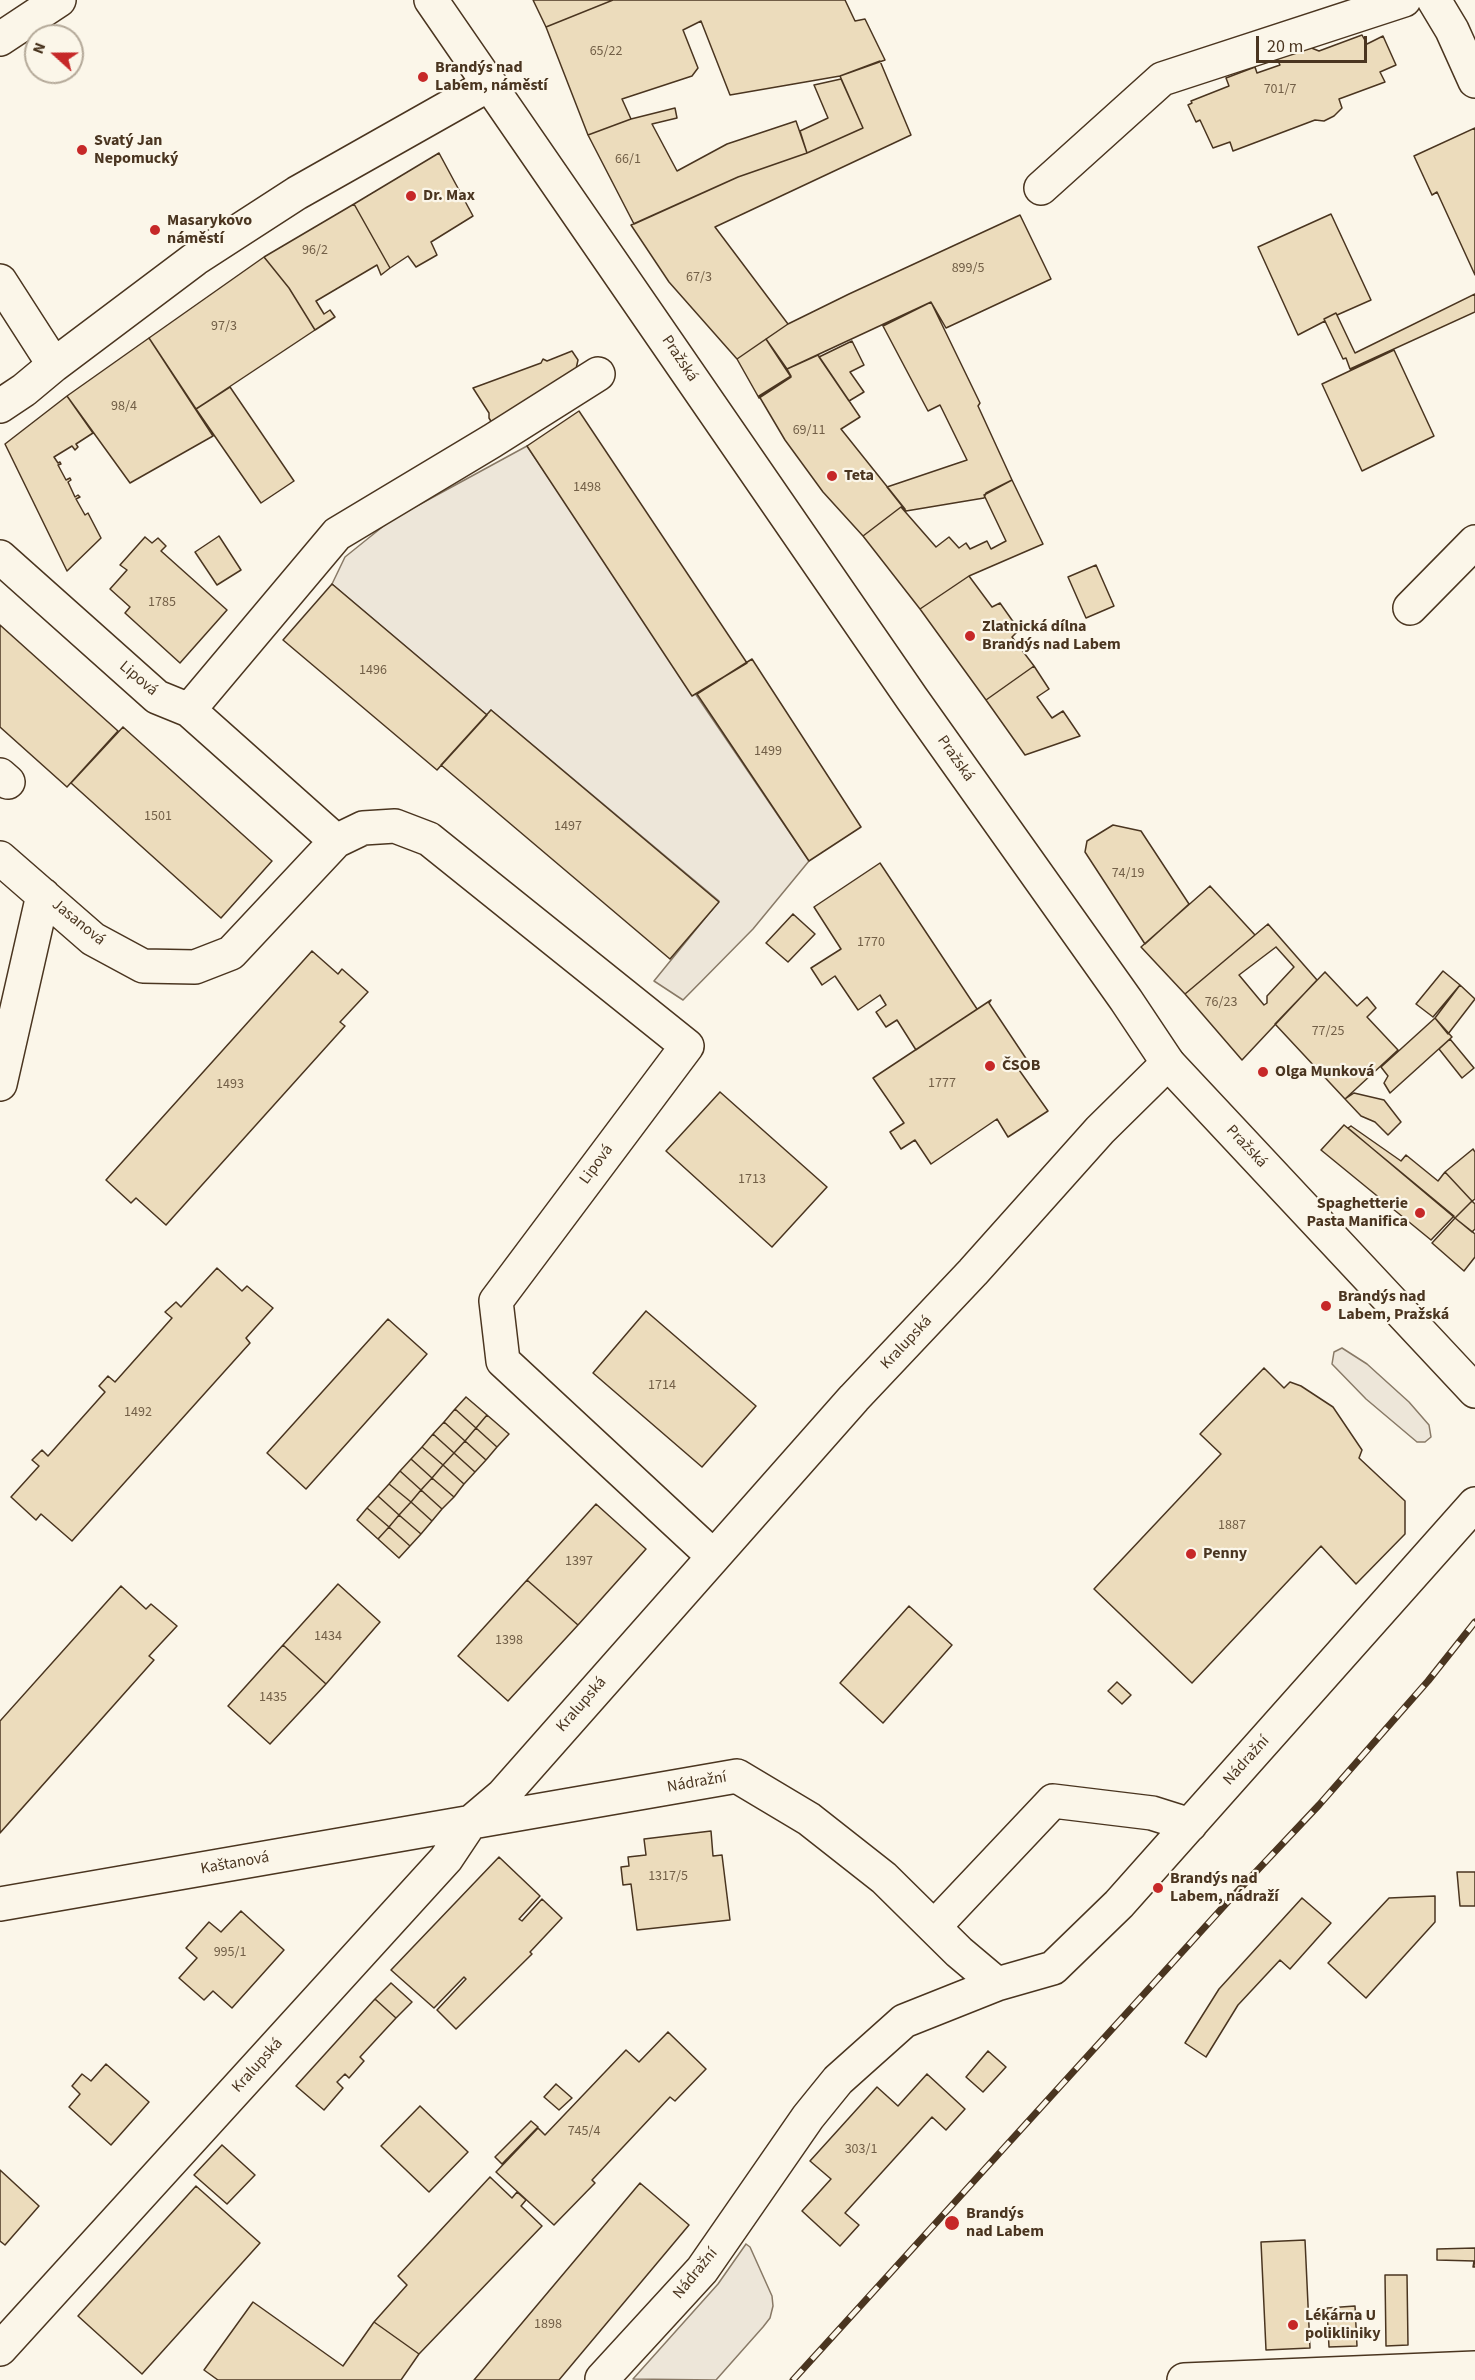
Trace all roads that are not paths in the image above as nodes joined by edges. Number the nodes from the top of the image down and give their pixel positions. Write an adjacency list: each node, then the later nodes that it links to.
1 (59, 0): 5 (street)
2 (430, 0): 7 (street)
3 (1404, 0): 8 (street)
4 (1434, 0): 6 (street)
5 (0, 39)
6 (1475, 81)
7 (490, 84): 10 (street); 21 (street, Pražská)
8 (1041, 188)
9 (0, 281): 10 (street)
10 (54, 365): 12 (street)
11 (598, 374): 16 (street)
12 (0, 406)
13 (1475, 542): 15 (street)
14 (0, 557): 16 (street, Lipová)
15 (1410, 608)
16 (189, 710): 18 (street, Lipová)
17 (395, 826): 18 (street, Jasanová); 25 (street, Lipová)
18 (336, 841): 20 (street, Jasanová)
19 (0, 858): 20 (street)
20 (42, 895): 22 (street, Jasanová)
21 (1168, 1062): 23 (street, Pražská); 25 (street, Kralupská)
22 (0, 1084)
23 (1475, 1391)
24 (1475, 1504): 27 (street, Nádražní)
25 (713, 1556): 26 (street, Kralupská)
26 (470, 1823): 28 (street, Kaštanová); 29 (street, Nádražní); 31 (street, Kralupská)
27 (1190, 1825): 29 (street); 30 (street, Nádražní)
28 (0, 1904)
29 (934, 1927): 30 (street, Nádražní)
30 (997, 1984): 33 (street, Nádražní)
31 (0, 2349)
32 (1475, 2368): 34 (street)
33 (602, 2379)
34 (1184, 2380)

